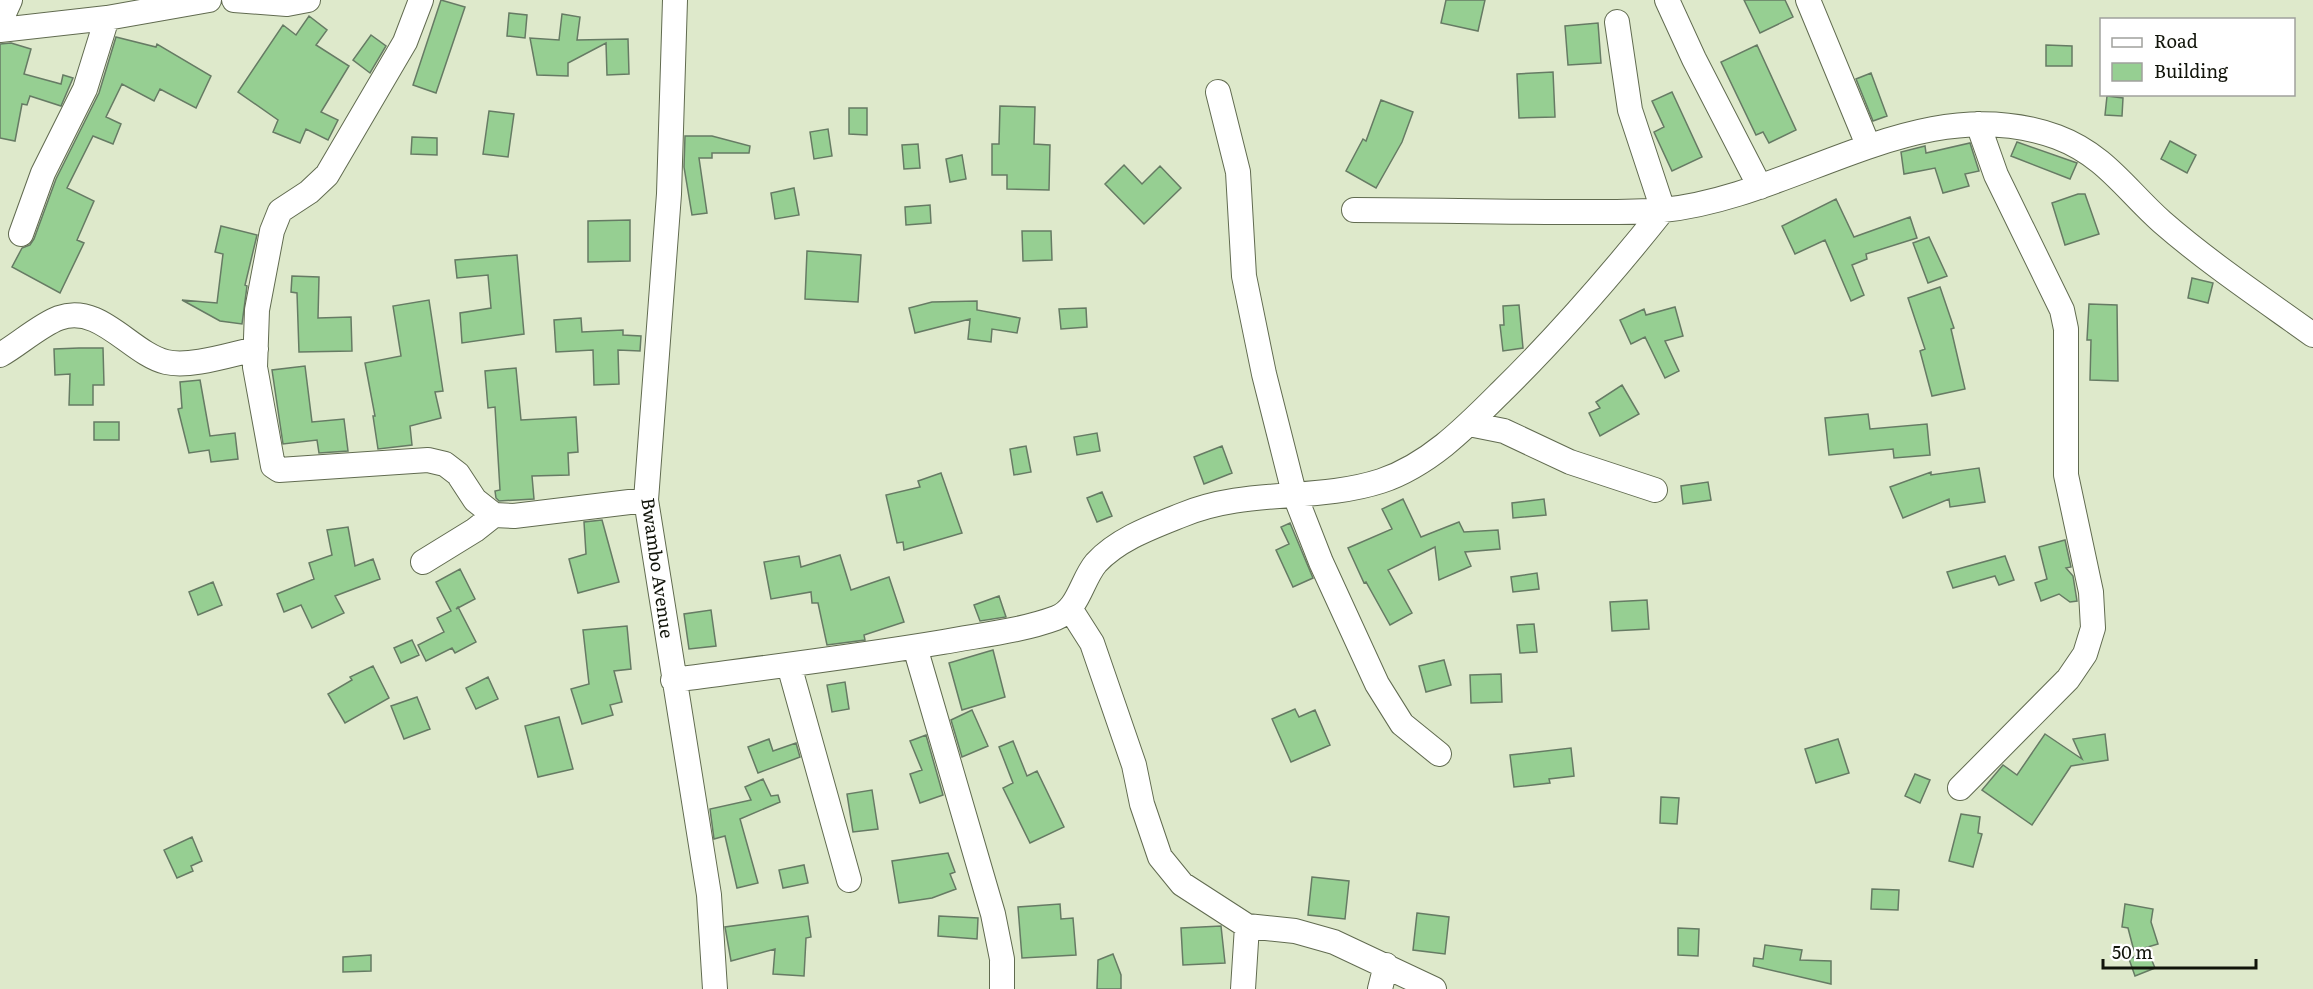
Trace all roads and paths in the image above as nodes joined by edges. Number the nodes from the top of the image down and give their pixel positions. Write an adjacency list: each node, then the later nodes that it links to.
1 (10, 0): 10 (street)
2 (209, 0): 9 (street)
3 (234, 0): 4 (street)
4 (308, 0)
5 (421, 0): 21 (street)
6 (675, 0): 26 (street, Bwambo Avenue)
7 (1667, 0): 16 (street)
8 (1808, 0): 15 (street)
9 (106, 18): 12 (street); 19 (street)
10 (0, 22)
11 (1617, 22): 18 (street)
12 (0, 30)
13 (1218, 92): 25 (street)
14 (1978, 124): 15 (street); 20 (street); 34 (street)
15 (1868, 145): 16 (street)
16 (1760, 187): 18 (street)
17 (1354, 210): 18 (street)
18 (1663, 210): 23 (street)
19 (21, 234)
20 (2313, 335)
21 (256, 349): 22 (street); 27 (street)
22 (0, 355)
23 (1469, 424): 24 (street); 25 (street)
24 (1655, 490)
25 (1294, 493): 29 (street); 33 (street)
26 (646, 500): 27 (street); 32 (street, Bwambo Avenue)
27 (494, 515): 28 (street)
28 (423, 562)
29 (1071, 610): 30 (street); 36 (street)
30 (915, 646): 31 (street); 39 (street)
31 (789, 665): 32 (street); 35 (street)
32 (673, 680): 38 (street, Bwambo Avenue)
33 (1439, 754)
34 (1960, 788)
35 (849, 880)
36 (1247, 926): 37 (street); 40 (street)
37 (1386, 965): 41 (street); 42 (street)
38 (715, 989)
39 (1002, 989)
40 (1243, 989)
41 (1380, 989)
42 (1434, 989)

